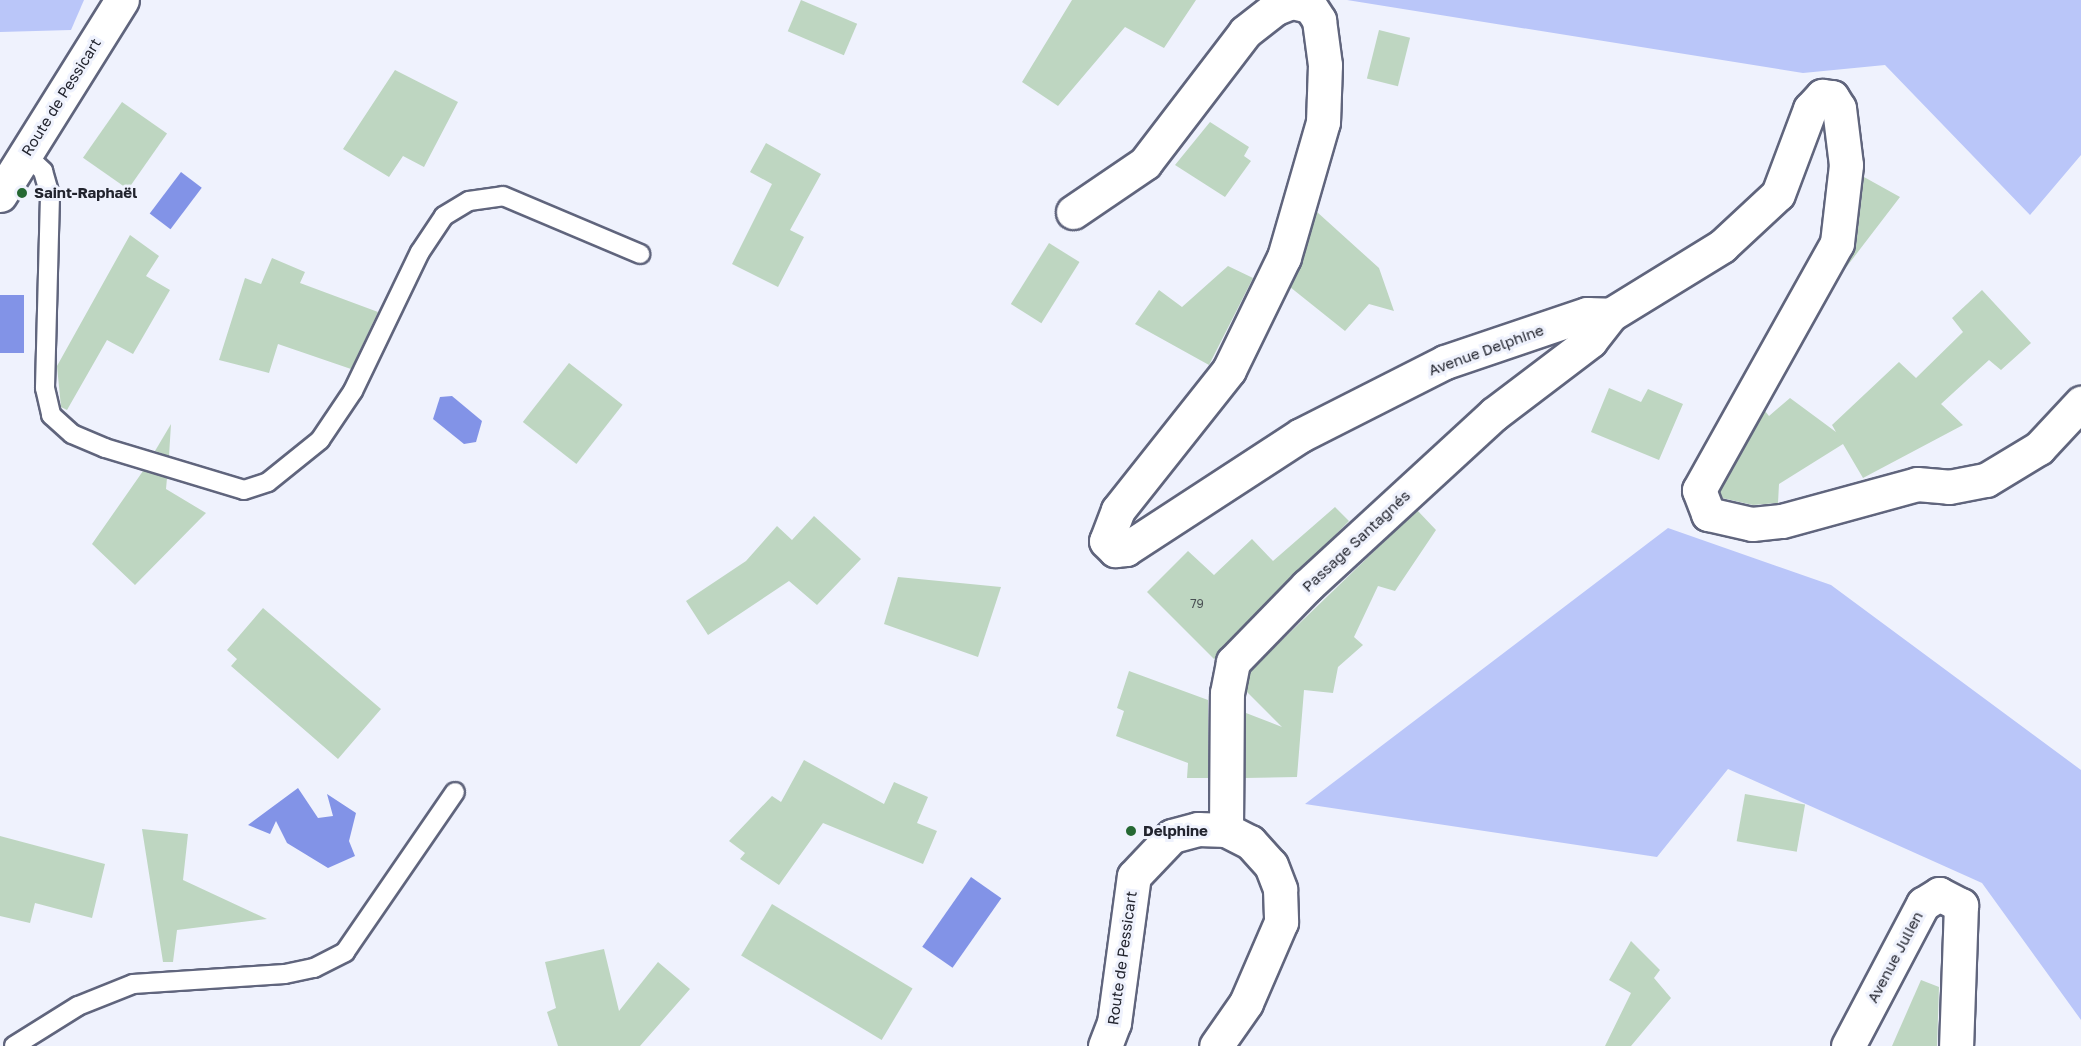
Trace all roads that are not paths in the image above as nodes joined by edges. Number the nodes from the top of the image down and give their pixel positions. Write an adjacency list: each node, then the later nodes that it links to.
1 (122, 0): 2 (street, Route de Pessicart)
2 (25, 154): 3 (street, Route de Pessicart); 5 (lane)
3 (0, 195)
4 (1073, 212): 6 (street, Avenue Delphine)
5 (640, 254)
6 (1610, 315): 7 (street, Avenue Delphine); 9 (street, Passage Santagnés)
7 (2081, 403)
8 (455, 792): 10 (lane)
9 (1226, 830): 11 (street, Route de Pessicart); 12 (street, Route de Pessicart)
10 (14, 1046)
11 (1105, 1046)
12 (1216, 1046)
13 (1848, 1046): 14 (street, Avenue Julien)
14 (1956, 1046)

